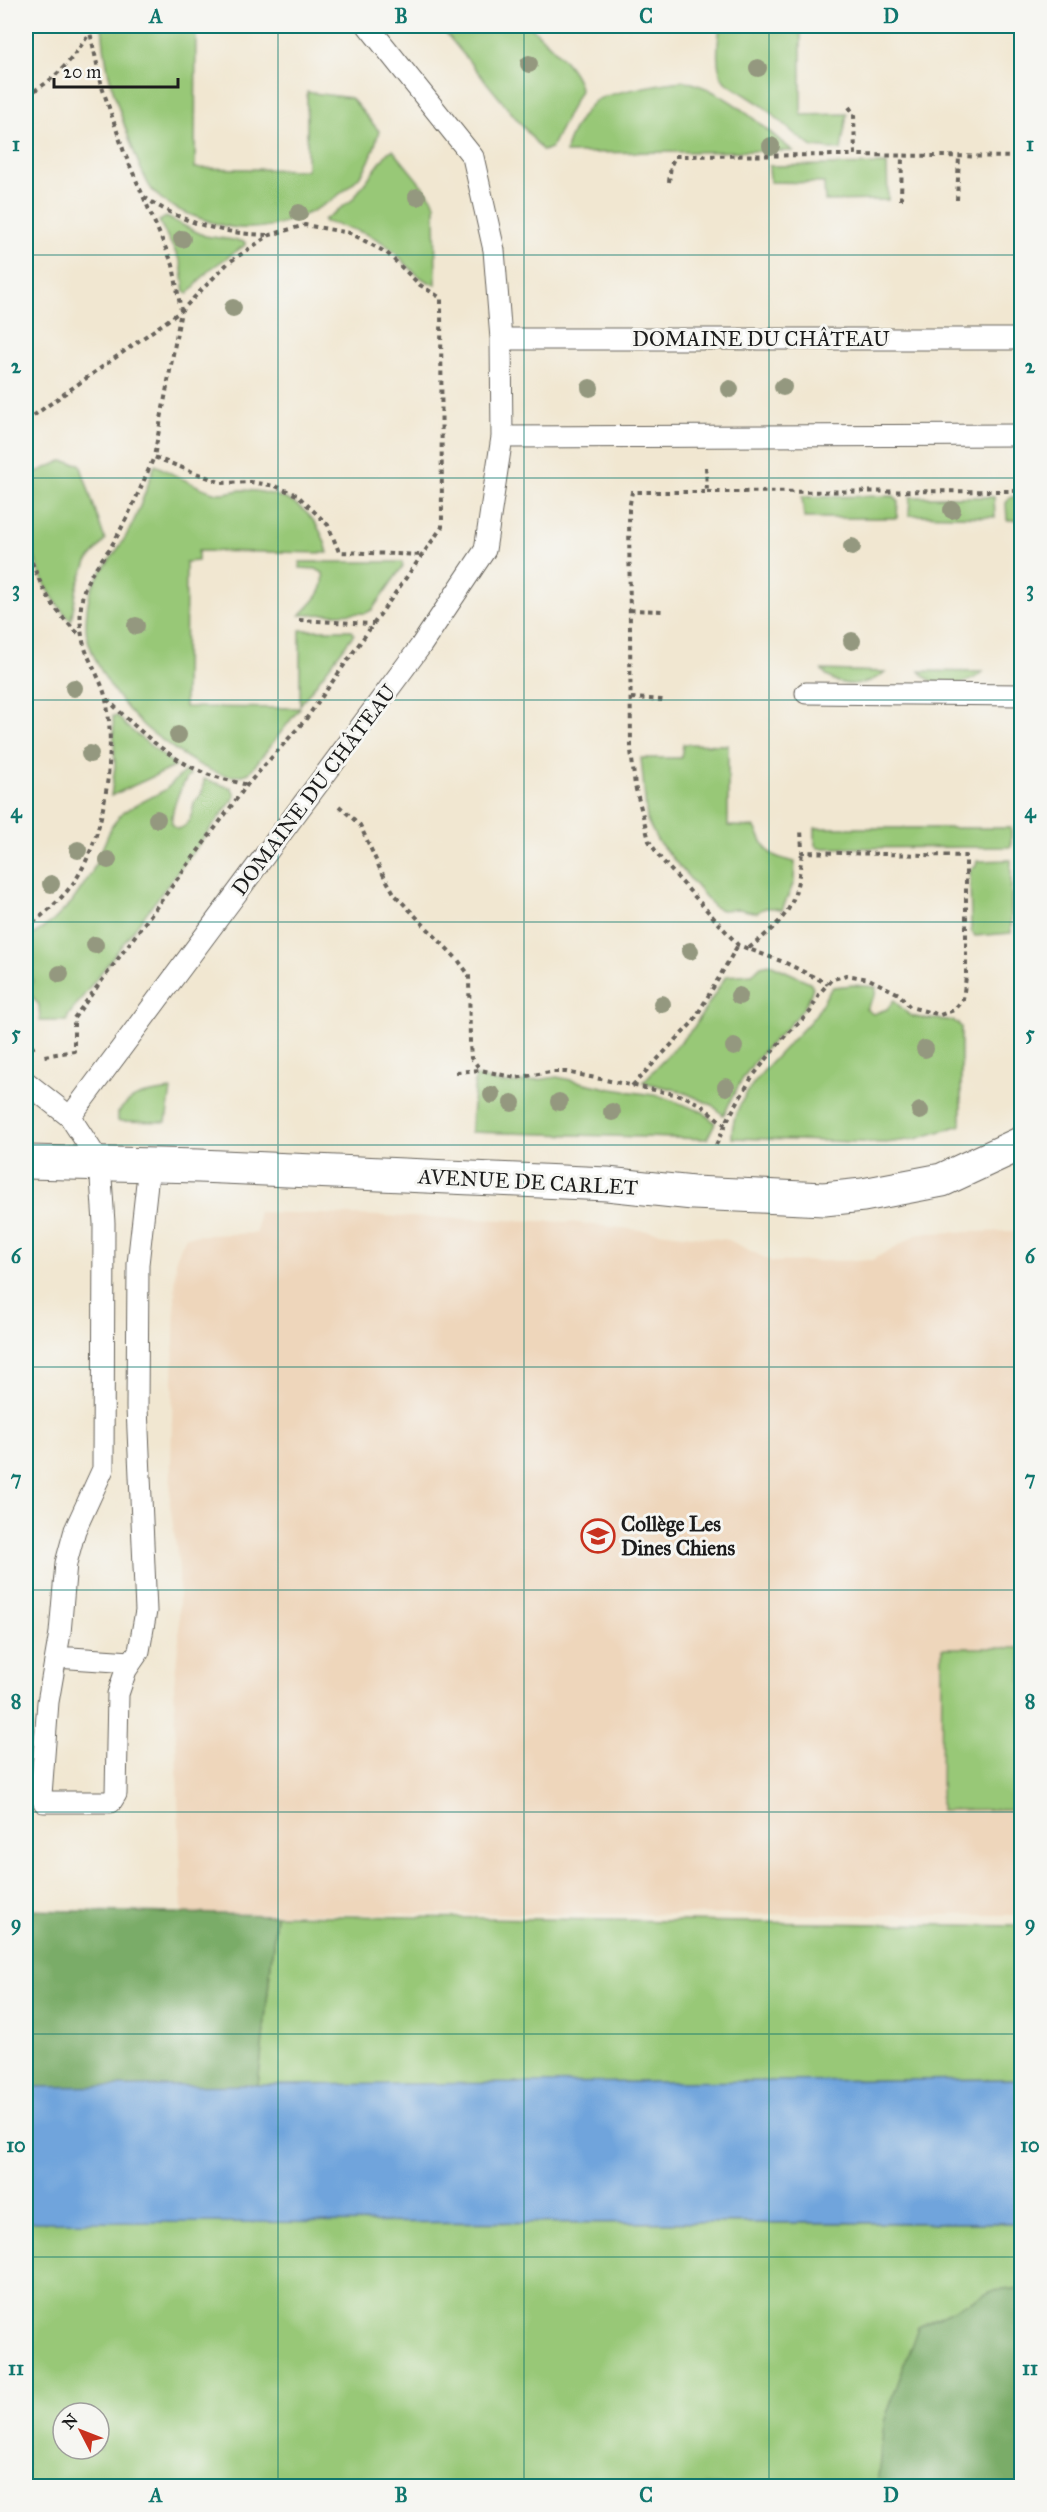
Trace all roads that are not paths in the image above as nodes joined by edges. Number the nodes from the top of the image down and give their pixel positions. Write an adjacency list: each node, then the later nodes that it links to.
1 (368, 26): 2 (lane, DOMAINE DU CHÂTEAU)
2 (501, 339): 3 (lane, DOMAINE DU CHÂTEAU); 5 (lane, DOMAINE DU CHÂTEAU)
3 (1022, 339)
4 (1022, 435): 5 (lane)
5 (502, 437): 9 (lane, DOMAINE DU CHÂTEAU)
6 (806, 693): 7 (lane)
7 (1022, 695)
8 (26, 1082): 9 (lane)
9 (70, 1118): 12 (lane)
10 (1022, 1143): 13 (street, AVENUE DE CARLET)
11 (26, 1162): 12 (street, AVENUE DE CARLET)
12 (100, 1163): 13 (street, AVENUE DE CARLET); 14 (lane)
13 (149, 1165): 15 (lane)
14 (56, 1657): 15 (lane); 15 (lane)
15 (131, 1662)

